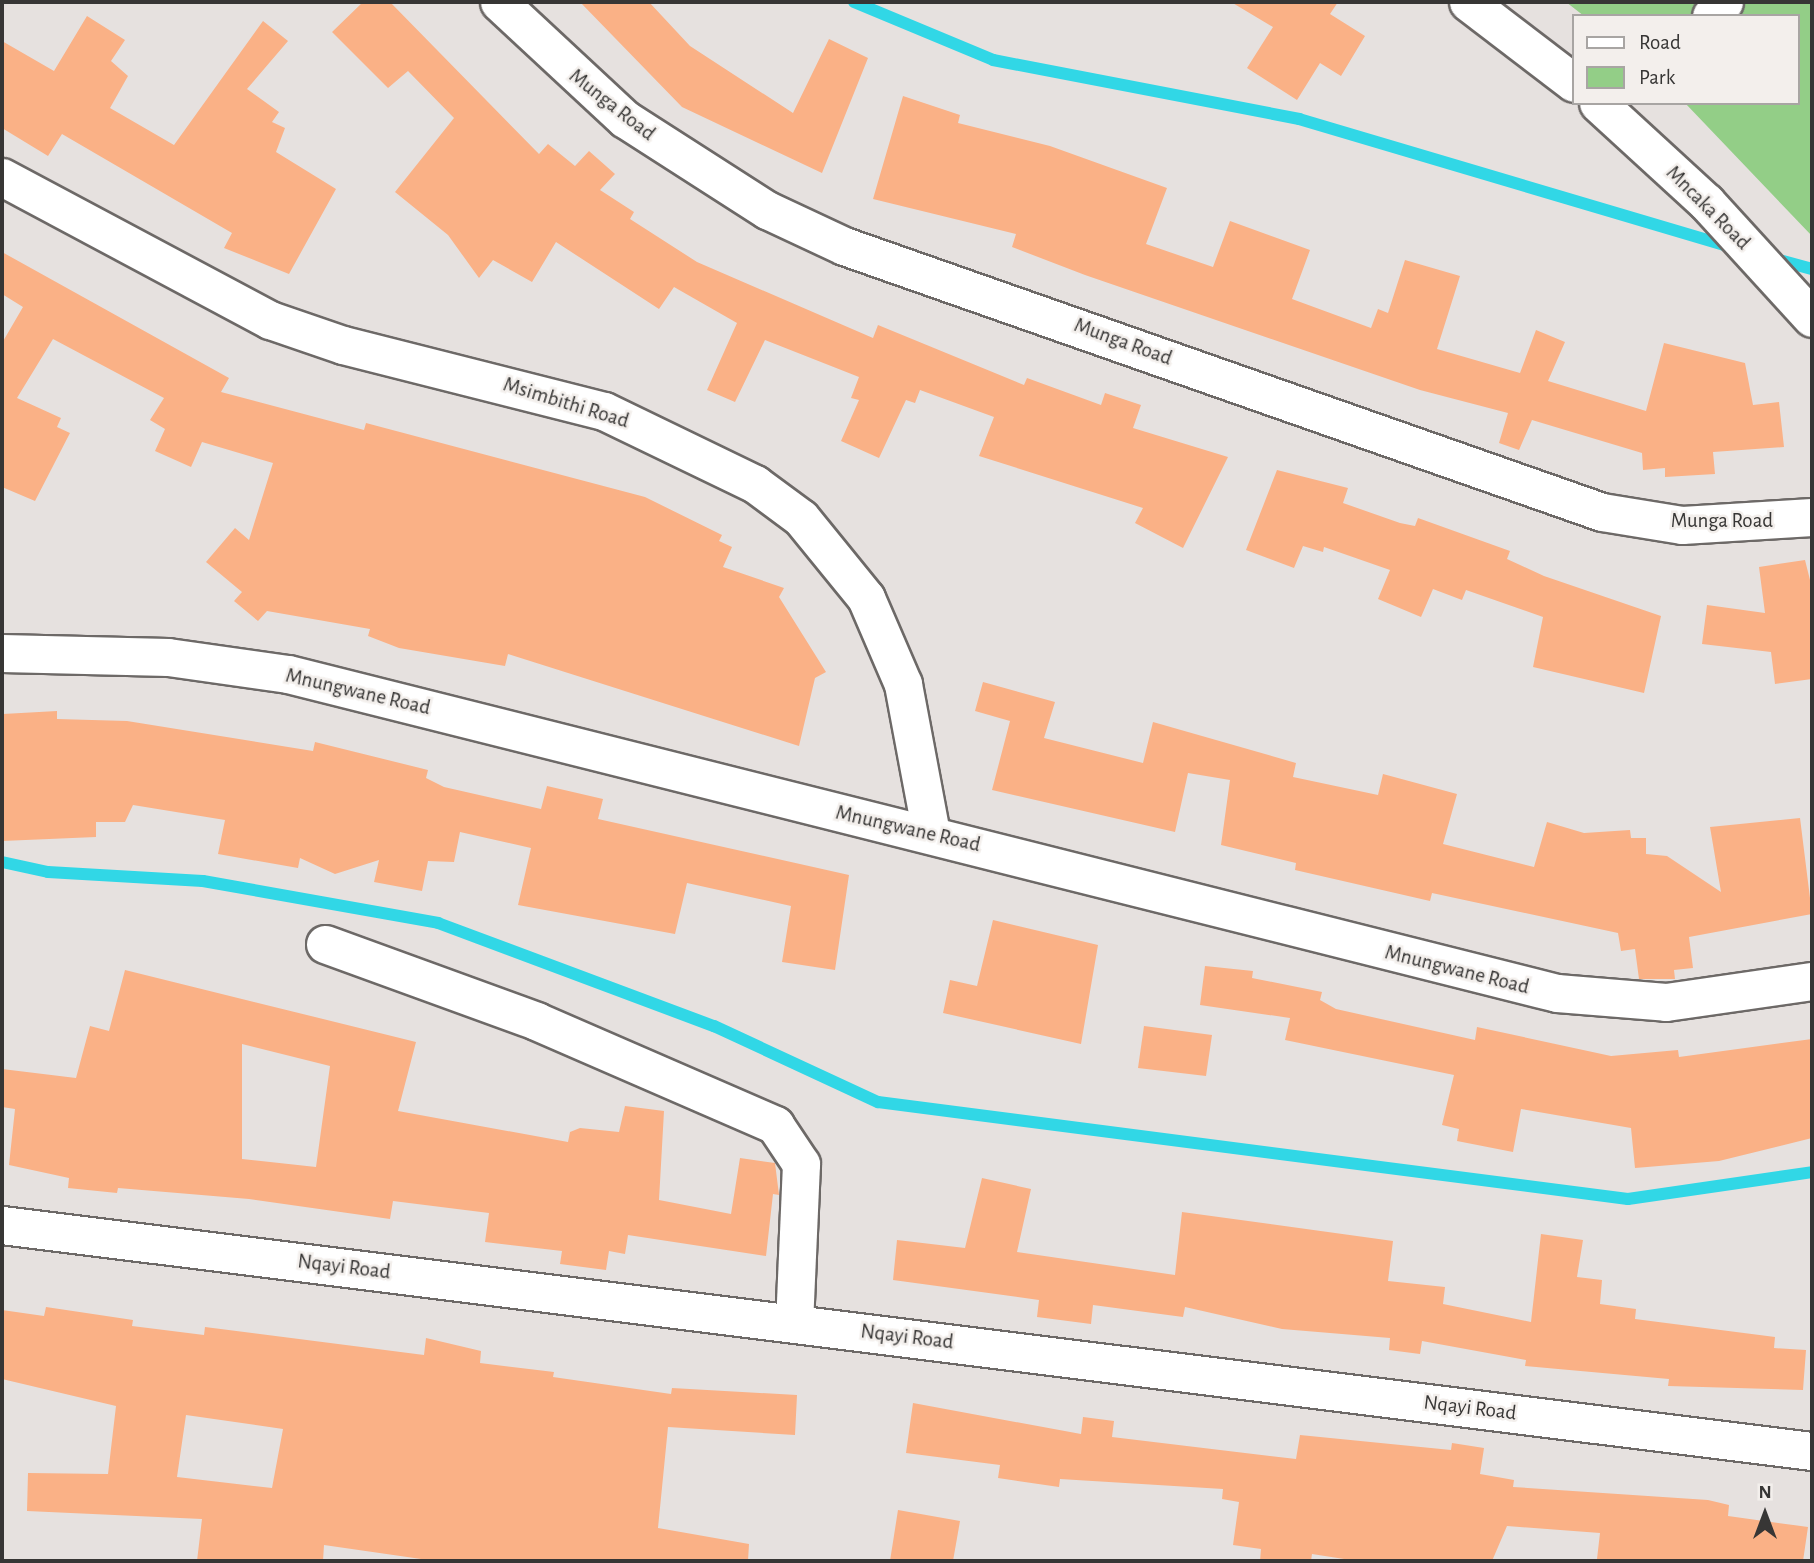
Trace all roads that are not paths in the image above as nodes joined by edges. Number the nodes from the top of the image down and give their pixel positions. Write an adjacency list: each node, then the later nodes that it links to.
1 (499, 2): 7 (street, Munga Road)
2 (1468, 2): 3 (street)
3 (1573, 82)
4 (1613, 108): 6 (street, Mncaka Road)
5 (2, 177): 9 (street, Msimbithi Road)
6 (1812, 318)
7 (1812, 517)
8 (2, 653): 9 (street, Mnungwane Road)
9 (931, 833): 11 (street, Mnungwane Road)
10 (325, 944): 13 (street)
11 (1812, 981)
12 (2, 1225): 13 (street, Nqayi Road)
13 (794, 1323): 14 (street, Nqayi Road)
14 (1812, 1451)

